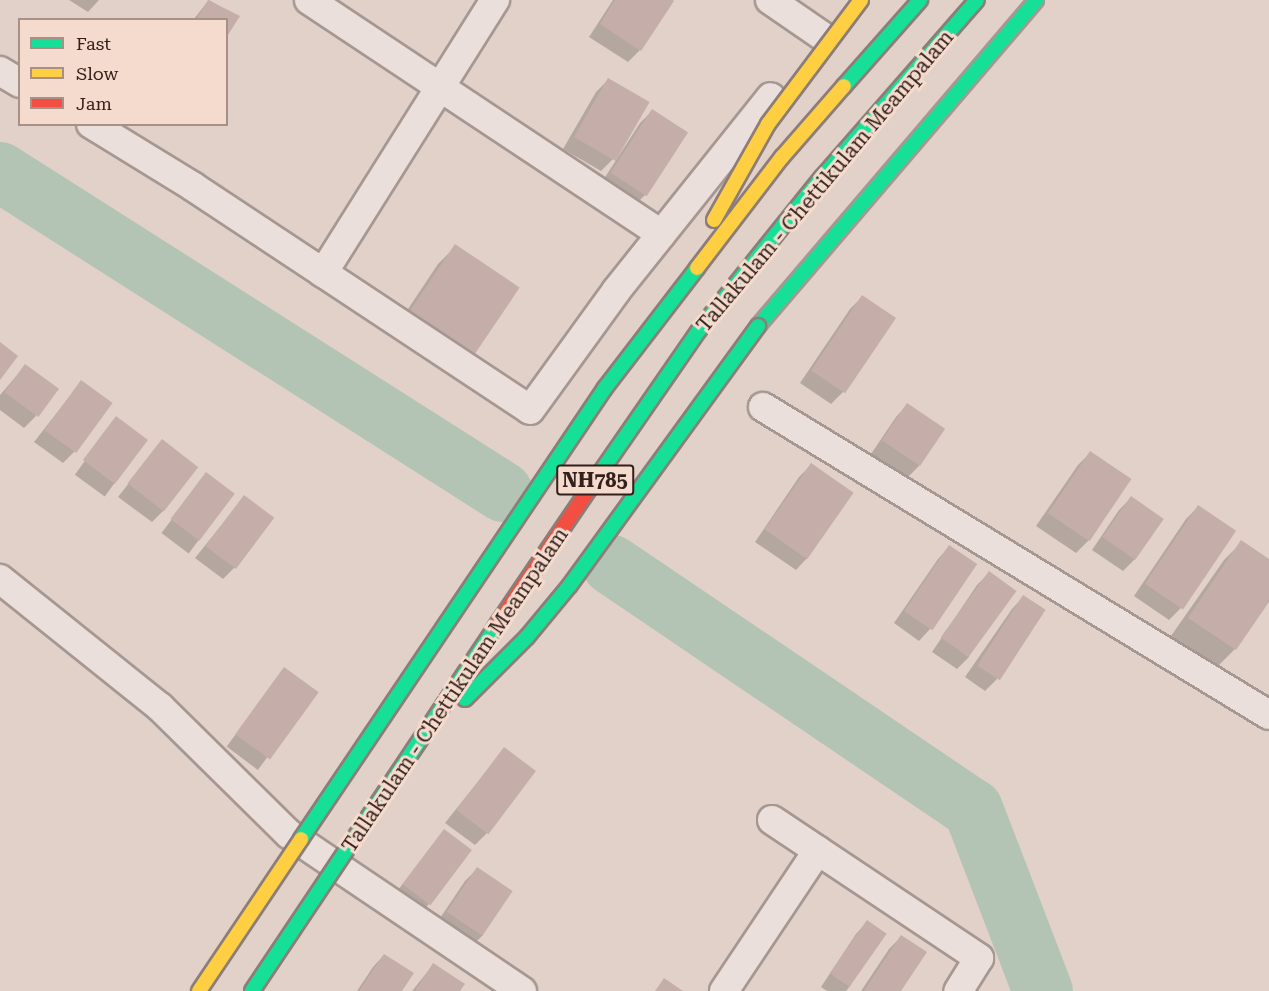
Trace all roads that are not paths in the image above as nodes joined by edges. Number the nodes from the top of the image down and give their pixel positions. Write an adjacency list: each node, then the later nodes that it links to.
1 (309, 0): 12 (street)
2 (495, 0): 12 (street)
3 (770, 0): 9 (street)
4 (850, 0): 9 (street)
5 (861, 0): 16 (highway, bridge)
6 (920, 0): 16 (highway, Tallakulam - Chettikulam Meampalam / NH785, bridge)
7 (977, 0): 20 (highway, Tallakulam - Chettikulam Meampalam / NH785, bridge)
8 (1035, 0): 20 (highway, bridge)
9 (821, 35): 14 (street)
10 (0, 71): 11 (street)
11 (18, 82)
12 (440, 87): 14 (street); 15 (street)
13 (94, 126): 15 (street)
14 (662, 234): 15 (street)
15 (323, 273)
16 (690, 274): 23 (highway, Tallakulam - Chettikulam Meampalam / NH785, bridge)
17 (764, 407): 19 (street)
18 (0, 579): 25 (street)
19 (1269, 715)
20 (423, 738): 24 (highway, Tallakulam - Chettikulam Meampalam / NH785, bridge)
21 (772, 820): 22 (street)
22 (818, 850): 26 (street); 27 (street)
23 (199, 991)
24 (252, 991)
25 (522, 991)
26 (724, 991)
27 (958, 991)

